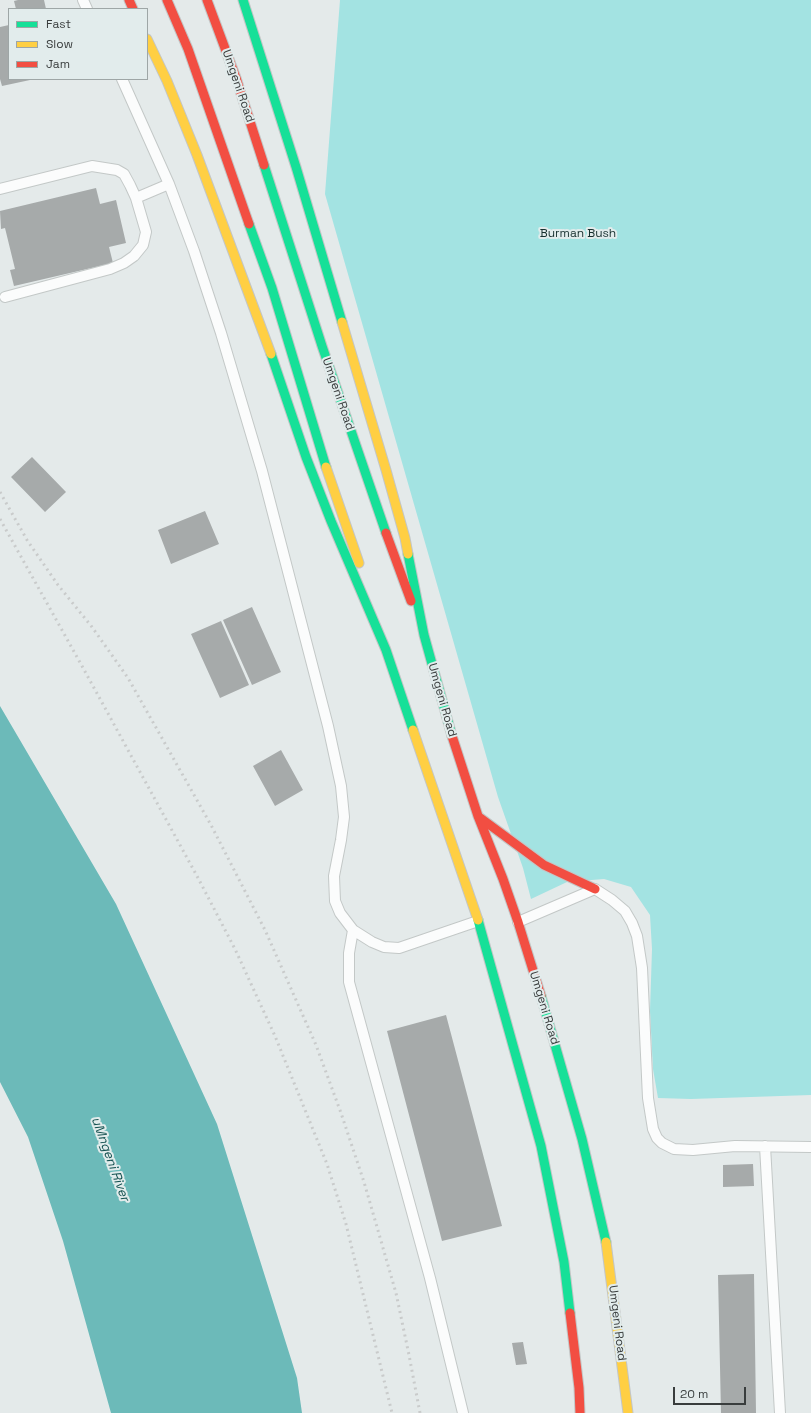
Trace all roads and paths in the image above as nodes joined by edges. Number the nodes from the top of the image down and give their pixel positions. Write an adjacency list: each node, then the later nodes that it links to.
1 (167, 0): 11 (main road)
2 (207, 0): 10 (main road, Umgeni Road)
3 (243, 0): 10 (main road)
4 (148, 41): 11 (main road)
5 (122, 80): 6 (lane)
6 (170, 184): 8 (lane); 16 (lane)
7 (0, 189): 8 (lane)
8 (136, 198): 9 (lane)
9 (5, 297)
10 (424, 635): 12 (main road, Umgeni Road)
11 (386, 650): 14 (main road)
12 (478, 816): 13 (main road); 15 (main road, Umgeni Road)
13 (594, 889): 15 (lane); 17 (lane)
14 (478, 921): 16 (lane); 20 (main road)
15 (518, 922): 21 (main road, Umgeni Road)
16 (353, 930): 19 (lane)
17 (765, 1146): 18 (lane); 22 (lane)
18 (811, 1147)
19 (463, 1413)
20 (580, 1413)
21 (628, 1413)
22 (780, 1413)

